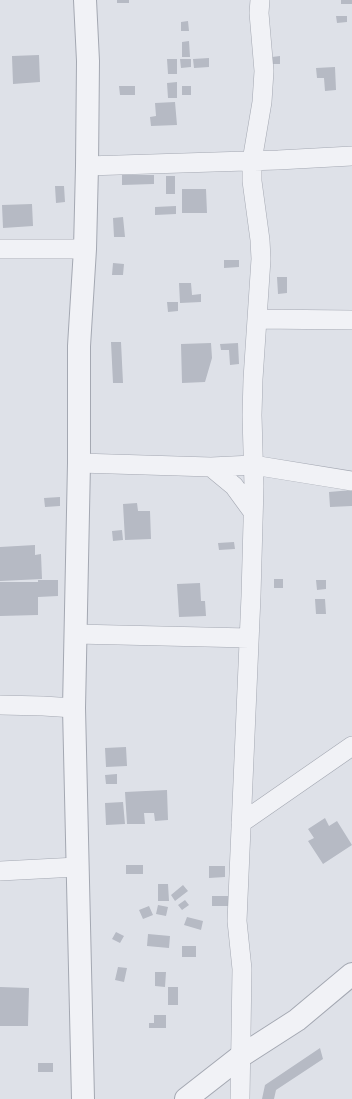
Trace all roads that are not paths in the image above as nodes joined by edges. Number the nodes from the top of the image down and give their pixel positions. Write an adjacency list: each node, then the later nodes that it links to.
1 (85, 0): 5 (street)
2 (260, 0): 4 (street)
3 (352, 156): 4 (street)
4 (252, 161): 5 (street); 8 (street)
5 (87, 166): 7 (street)
6 (0, 249): 7 (street)
7 (85, 249): 10 (street)
8 (257, 319): 9 (street); 11 (street)
9 (352, 320)
10 (79, 463): 12 (street); 15 (street)
11 (253, 465): 12 (street); 13 (street); 14 (street)
12 (211, 467): 14 (street)
13 (352, 481)
14 (253, 512): 16 (street)
15 (75, 634): 16 (street); 18 (street)
16 (248, 638): 20 (street)
17 (0, 705): 18 (street)
18 (74, 708): 21 (street)
19 (352, 746): 20 (street)
20 (241, 823): 24 (street)
21 (77, 867): 22 (street); 25 (street)
22 (0, 871)
23 (352, 974): 24 (street)
24 (241, 1056): 26 (street); 27 (street)
25 (83, 1099)
26 (186, 1099)
27 (240, 1099)

